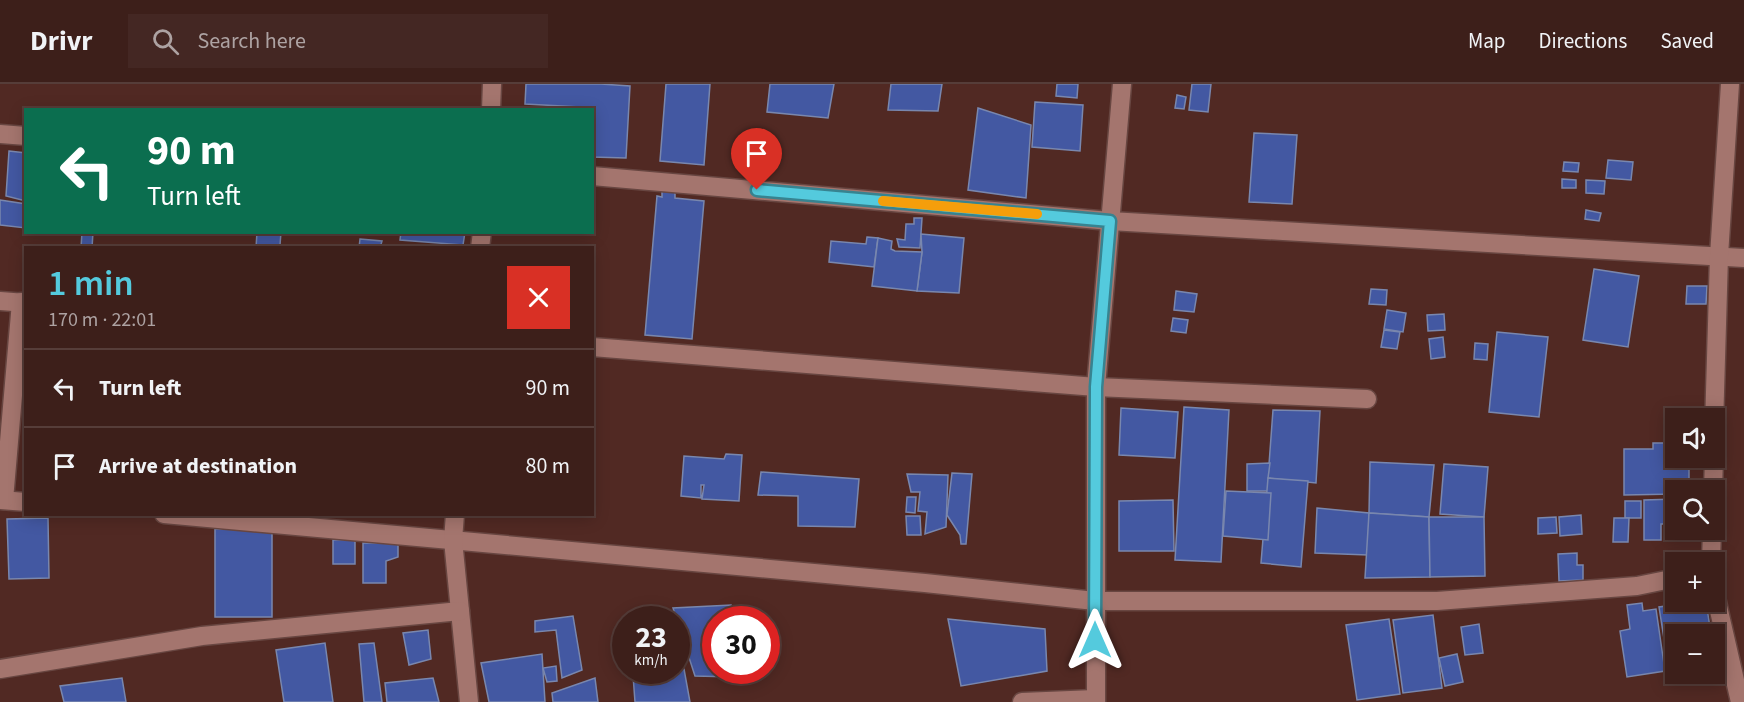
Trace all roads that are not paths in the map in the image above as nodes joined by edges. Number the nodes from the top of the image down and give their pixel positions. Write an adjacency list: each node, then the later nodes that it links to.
1 (492, 84): 4 (street)
2 (1122, 84): 8 (street)
3 (1730, 84): 9 (street)
4 (491, 108)
5 (0, 134): 6 (street)
6 (24, 136)
7 (594, 176): 8 (street)
8 (1110, 221): 9 (street); 14 (street)
9 (1719, 256): 10 (street); 16 (street)
10 (1744, 258)
11 (0, 300): 12 (street)
12 (23, 302): 17 (street)
13 (594, 347): 14 (street)
14 (1096, 387): 15 (street); 23 (street)
15 (1367, 399)
16 (1715, 408)
17 (2, 500): 18 (street)
18 (24, 502)
19 (186, 516): 21 (street)
20 (456, 516): 21 (street)
21 (453, 540): 23 (street); 24 (street)
22 (1665, 580): 23 (street)
23 (1095, 601): 27 (street)
24 (460, 611): 26 (street); 28 (street)
25 (1719, 612): 30 (street)
26 (0, 669)
27 (1096, 700): 29 (street)
28 (469, 702)
29 (1022, 702)
30 (1740, 702)

